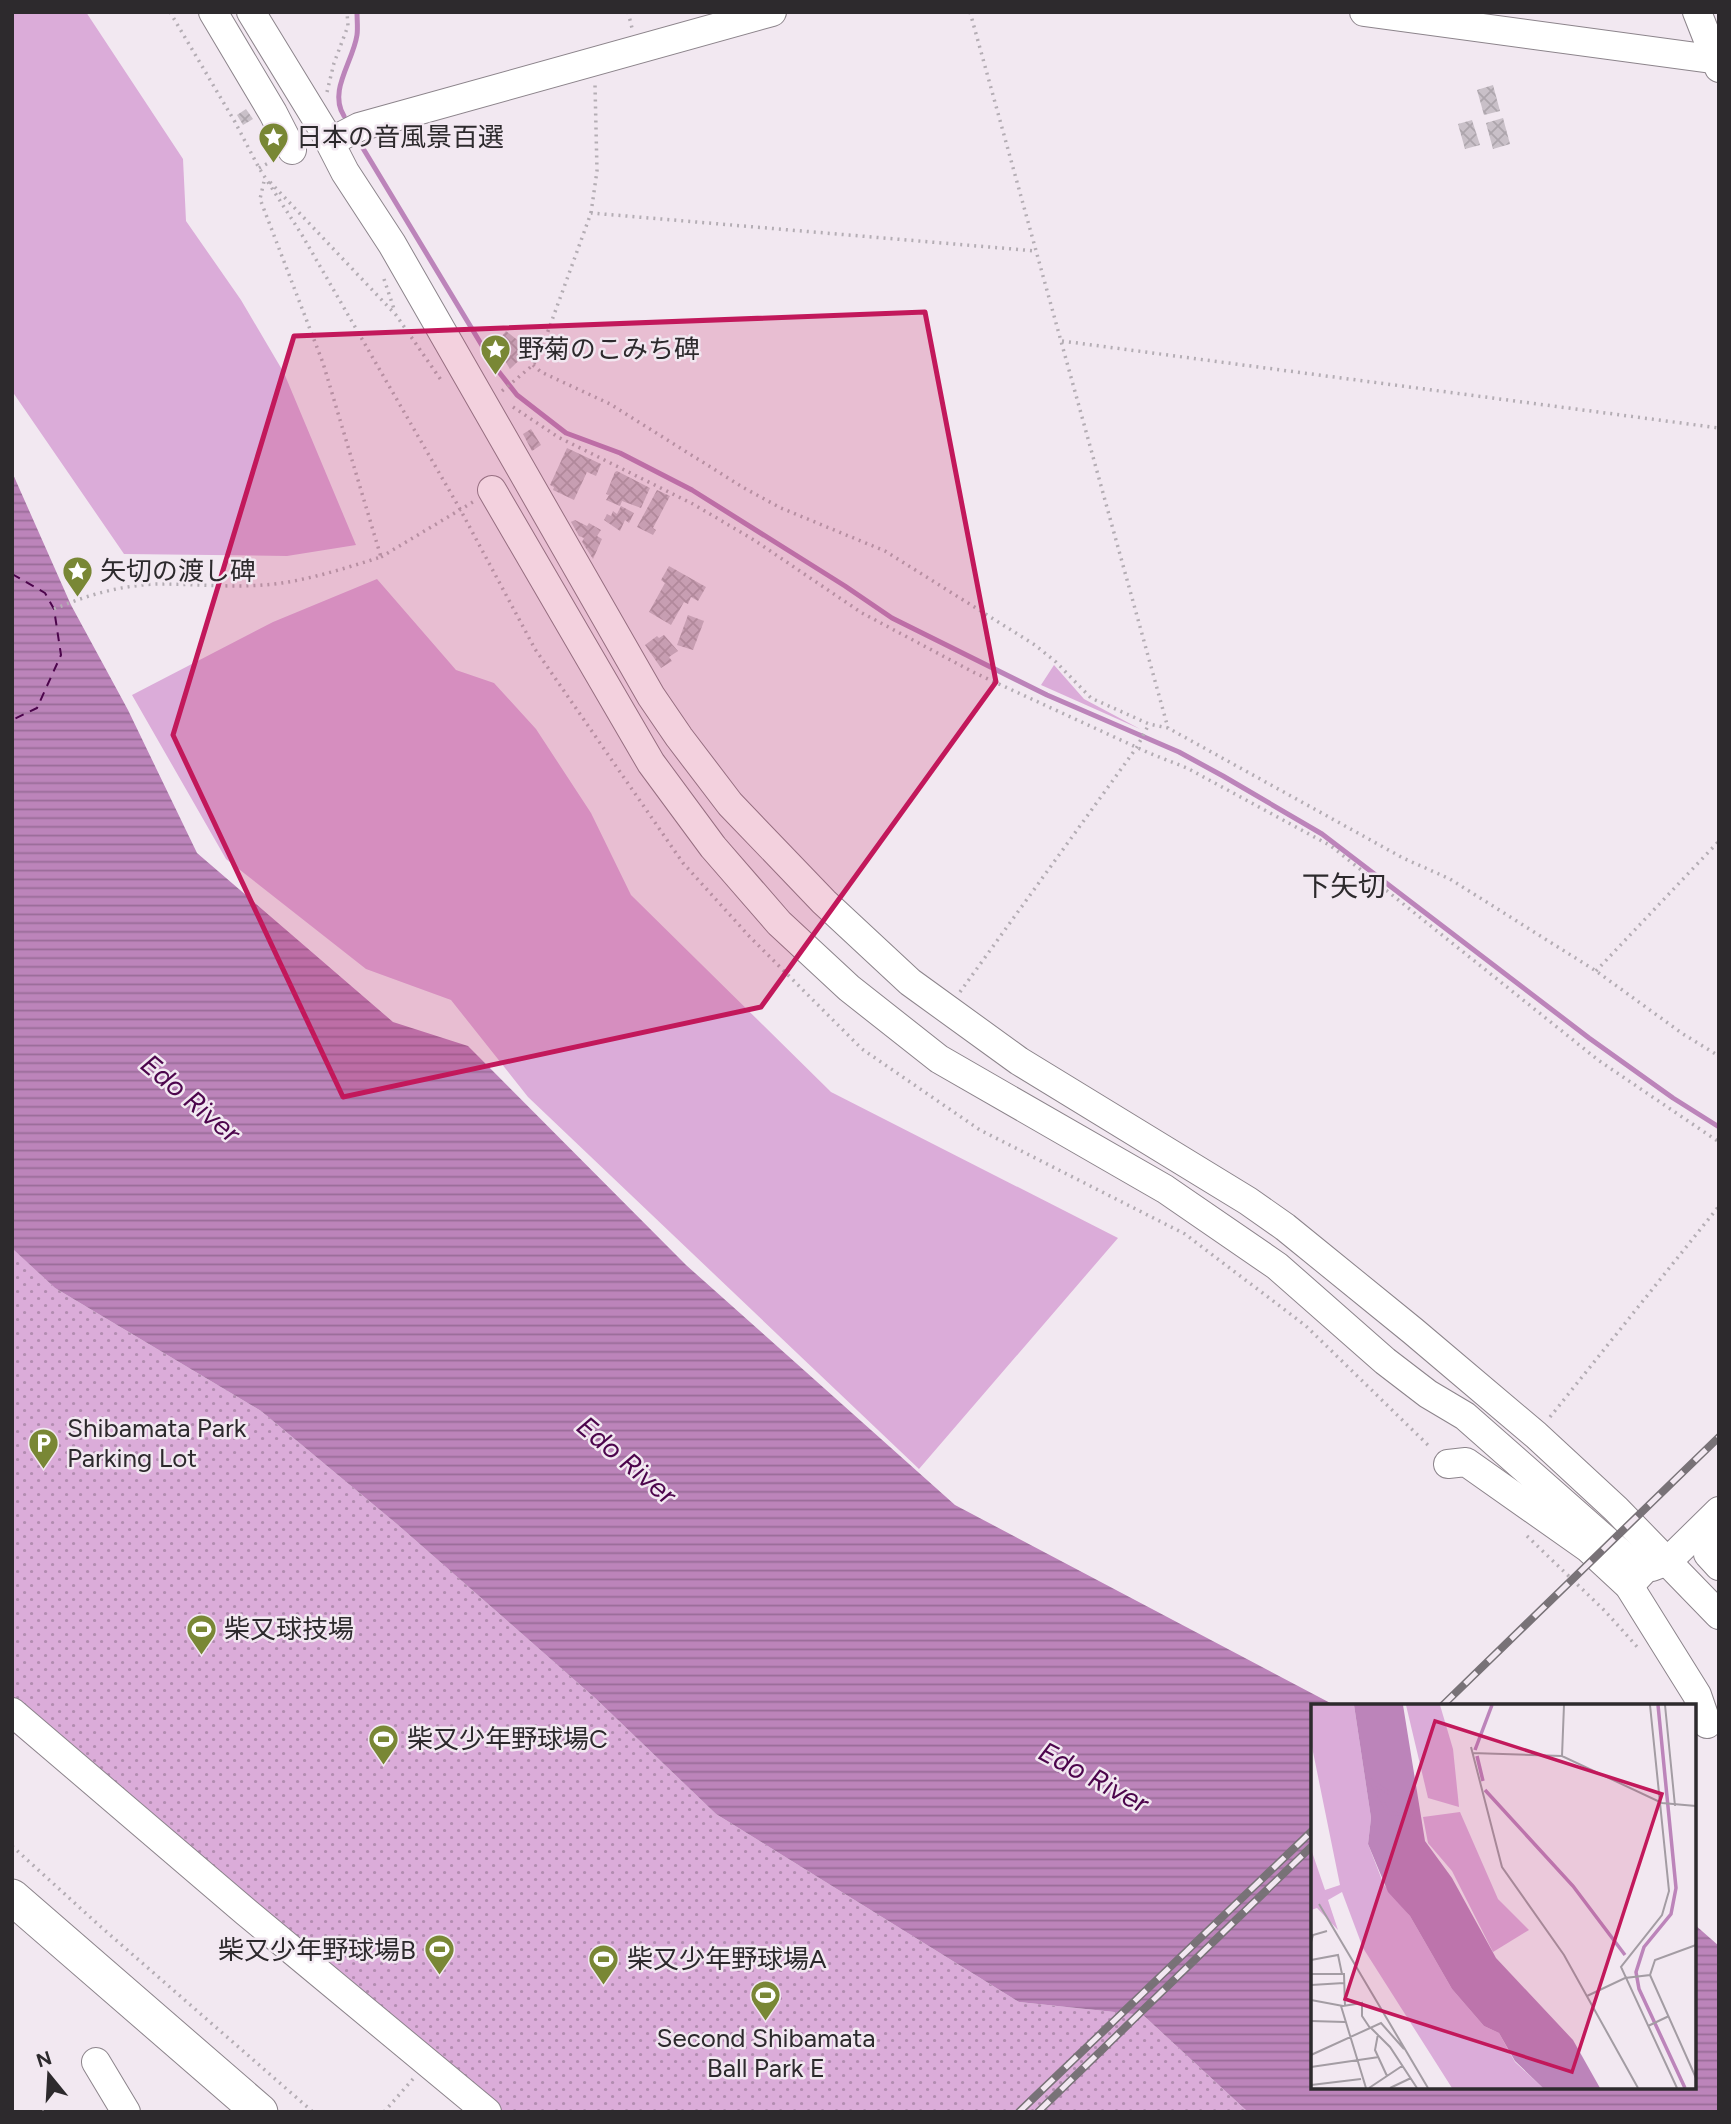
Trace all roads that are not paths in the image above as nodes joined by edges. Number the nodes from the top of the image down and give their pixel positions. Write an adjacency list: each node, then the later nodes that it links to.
1 (213, 12): 8 (street)
2 (251, 12): 7 (street)
3 (772, 12): 7 (street)
4 (1364, 12): 6 (street)
5 (1697, 12): 6 (street)
6 (1718, 63)
7 (318, 123): 14 (street)
8 (292, 150)
9 (492, 490): 14 (street)
10 (1448, 1464): 14 (street)
11 (1719, 1511): 14 (street)
12 (1719, 1544): 13 (street)
13 (1719, 1566)
14 (1646, 1573): 15 (street); 17 (street)
15 (1719, 1615)
16 (12, 1712): 22 (street)
17 (1707, 1724)
18 (12, 1898): 21 (main road)
19 (96, 2062): 20 (street)
20 (126, 2112)
21 (260, 2112)
22 (487, 2112)

